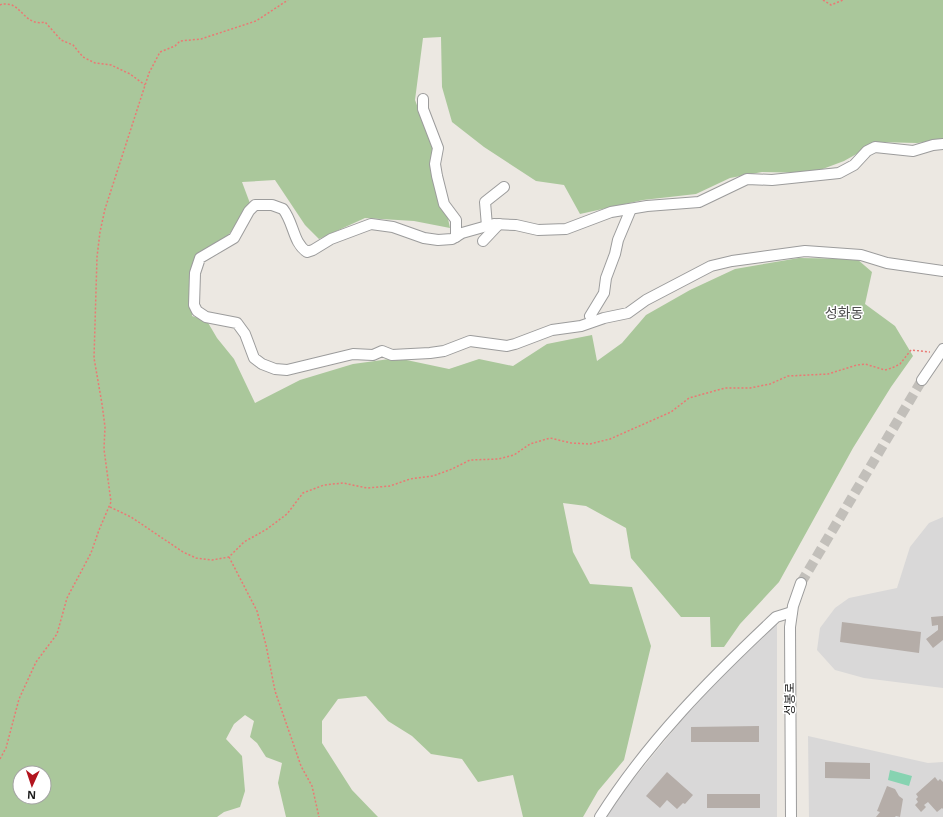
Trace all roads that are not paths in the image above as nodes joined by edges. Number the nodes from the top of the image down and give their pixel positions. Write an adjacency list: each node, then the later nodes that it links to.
1 (423, 99): 7 (street)
2 (943, 144): 4 (street)
3 (504, 187): 6 (street)
4 (631, 209): 5 (street); 10 (street)
5 (499, 224): 6 (street); 8 (street)
6 (487, 226): 7 (street)
7 (456, 237): 10 (street)
8 (483, 241)
9 (943, 271): 10 (street)
10 (594, 321)
11 (942, 350): 12 (street)
12 (922, 380)
13 (801, 583): 14 (street, 성봉로)
14 (792, 612): 15 (street); 16 (street, 성봉로)
15 (600, 817)
16 (791, 817)

